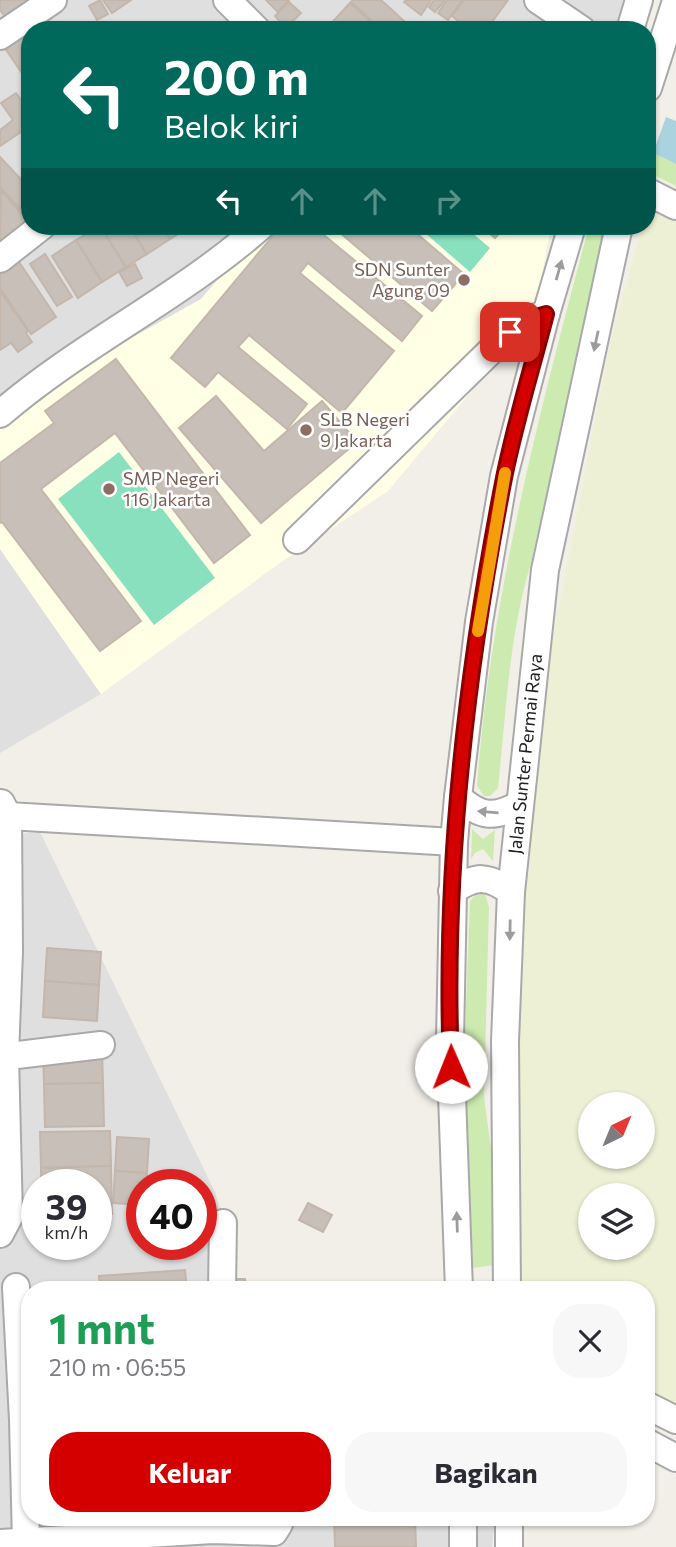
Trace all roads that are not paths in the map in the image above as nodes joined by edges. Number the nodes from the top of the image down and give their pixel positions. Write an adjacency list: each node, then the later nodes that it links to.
1 (52, 0): 7 (street)
2 (227, 0): 8 (street)
3 (538, 0): 9 (street)
4 (639, 0): 10 (street)
5 (676, 1): 12 (street)
6 (21, 21): 11 (street)
7 (22, 21)
8 (248, 21)
9 (569, 21)
10 (633, 21)
11 (0, 36)
12 (666, 67)
13 (656, 196): 14 (street)
14 (676, 206)
15 (31, 235): 19 (street)
16 (249, 235): 21 (street)
17 (569, 235): 20 (street, one-way to 17)
18 (617, 235): 24 (street, Jalan Sunter Permai Raya, one-way to 24)
19 (0, 259)
20 (546, 314): 22 (street); 23 (street)
21 (0, 414)
22 (297, 541)
23 (458, 797): 24 (street, one-way to 23); 26 (street)
24 (520, 804): 28 (street, Jalan Sunter Permai Raya)
25 (3, 812): 26 (street); 30 (street)
26 (454, 842): 27 (street)
27 (452, 891): 28 (street); 34 (street, one-way to 27)
28 (511, 892): 35 (street, Jalan Sunter Permai Raya, one-way to 35)
29 (101, 1045): 30 (street)
30 (3, 1057): 32 (street)
31 (223, 1223): 33 (street)
32 (0, 1234)
33 (222, 1281)
34 (459, 1281)
35 (507, 1281)
36 (16, 1287): 37 (street)
37 (21, 1382)
38 (655, 1410): 39 (street)
39 (676, 1420)
40 (21, 1444): 47 (street)
41 (655, 1447): 42 (street)
42 (676, 1458)
43 (278, 1526): 46 (street)
44 (463, 1526): 48 (street)
45 (509, 1526): 49 (street)
46 (214, 1531): 47 (street)
47 (13, 1542)
48 (463, 1547)
49 (509, 1547)

